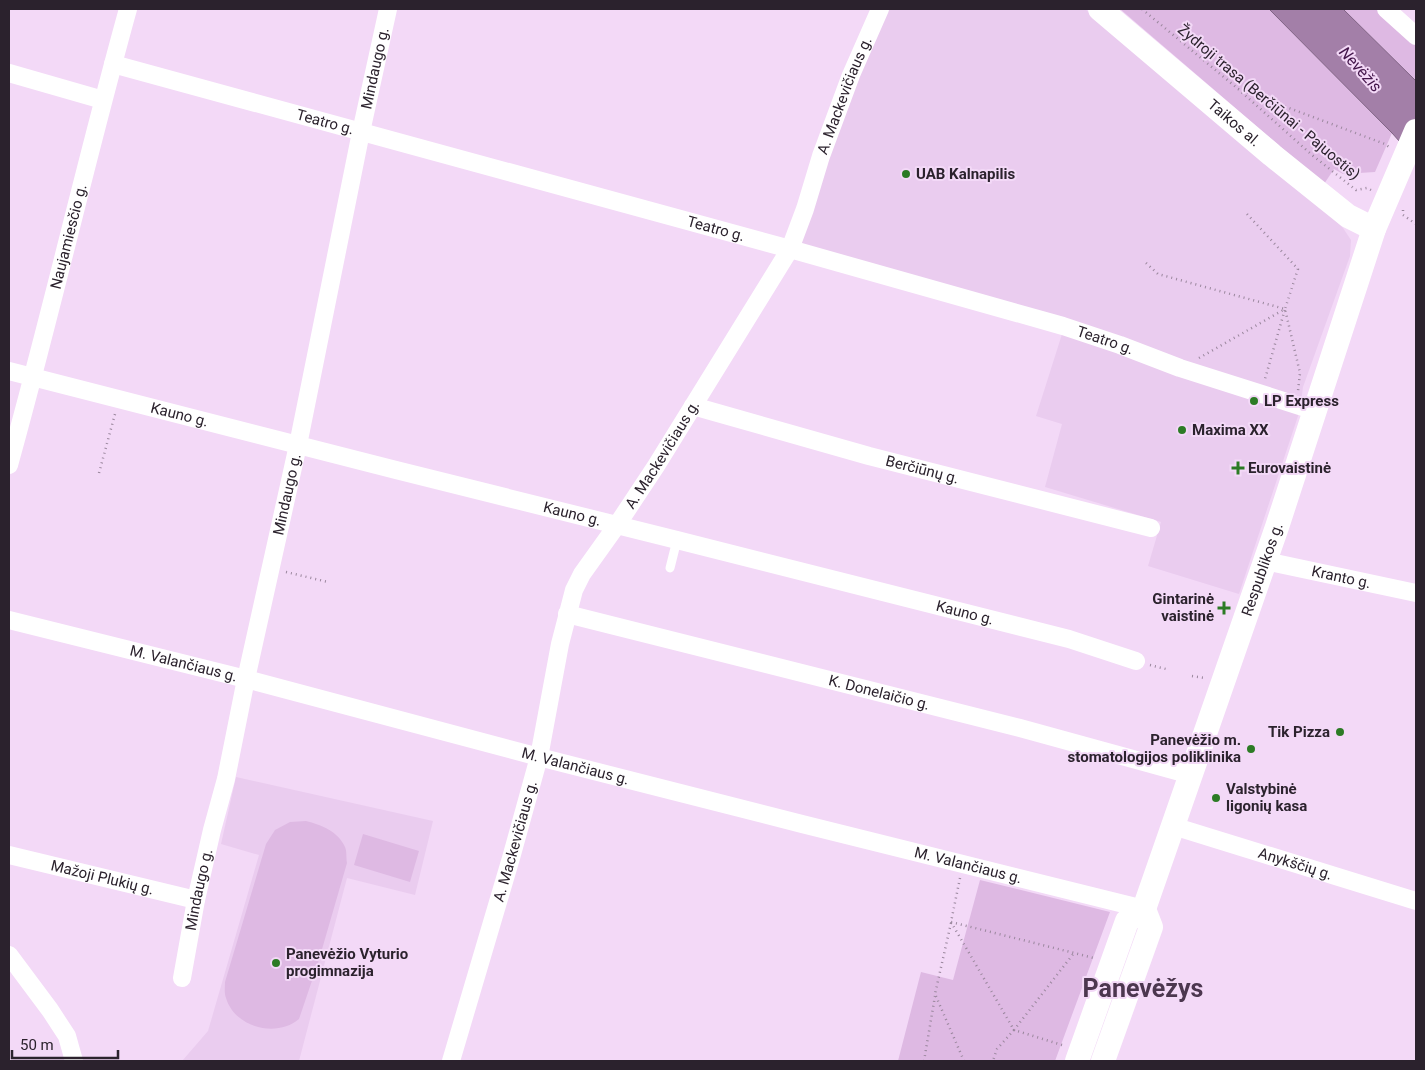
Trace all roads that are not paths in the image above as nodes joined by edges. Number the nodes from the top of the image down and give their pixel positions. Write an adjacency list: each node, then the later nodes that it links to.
1 (128, 9): 7 (street, Naujamiesčio g.)
2 (388, 9): 11 (street, Mindaugo g.)
3 (880, 9): 13 (street, A. Mackevičiaus g.)
4 (1100, 9): 12 (main road, Taikos al.)
5 (1386, 9): 6 (street)
6 (1416, 36)
7 (113, 64): 9 (street, Naujamiesčio g.); 11 (street, Teatro g.)
8 (9, 73): 9 (street)
9 (103, 100): 15 (street, Naujamiesčio g.)
10 (1416, 131): 12 (main road, Respublikos g.)
11 (361, 132): 13 (street, Teatro g.); 18 (street, Mindaugo g.)
12 (1374, 229): 17 (main road, Respublikos g.)
13 (790, 249): 16 (street, A. Mackevičiaus g.); 17 (street, Teatro g.)
14 (9, 371): 15 (street, Kauno g.)
15 (33, 377): 18 (street, Kauno g.); 19 (street, Naujamiesčio g.)
16 (693, 406): 20 (street, A. Mackevičiaus g.); 21 (street, Berčiūnų g.)
17 (1306, 408): 23 (main road, Respublikos g.)
18 (298, 445): 20 (street, Kauno g.); 29 (street, Mindaugo g.)
19 (9, 465)
20 (617, 525): 22 (street, Kauno g.); 26 (street, A. Mackevičiaus g.)
21 (1151, 528)
22 (677, 540): 24 (lane); 28 (street, Kauno g.)
23 (1265, 561): 25 (street, Kranto g.); 31 (main road, Respublikos g.)
24 (670, 568)
25 (1416, 593)
26 (567, 614): 30 (street, A. Mackevičiaus g.); 31 (street, K. Donelaičio g.)
27 (9, 620): 29 (street, M. Valančiaus g.)
28 (1136, 661)
29 (246, 679): 30 (street, M. Valančiaus g.); 34 (street, Mindaugo g.)
30 (538, 757): 36 (street, M. Valančiaus g.); 41 (street, A. Mackevičiaus g.)
31 (1191, 776): 32 (main road, Respublikos g.)
32 (1173, 826): 35 (street, Anykščių g.); 36 (main road, Respublikos g.)
33 (9, 855): 34 (street, Mažoji Plukių g.)
34 (196, 900): 38 (street, Mindaugo g.)
35 (1416, 901)
36 (1144, 909): 39 (main road, Respublikos g.); 42 (main road)
37 (9, 955): 40 (street)
38 (182, 978)
39 (1078, 1056)
40 (74, 1061)
41 (451, 1061)
42 (1103, 1061)

